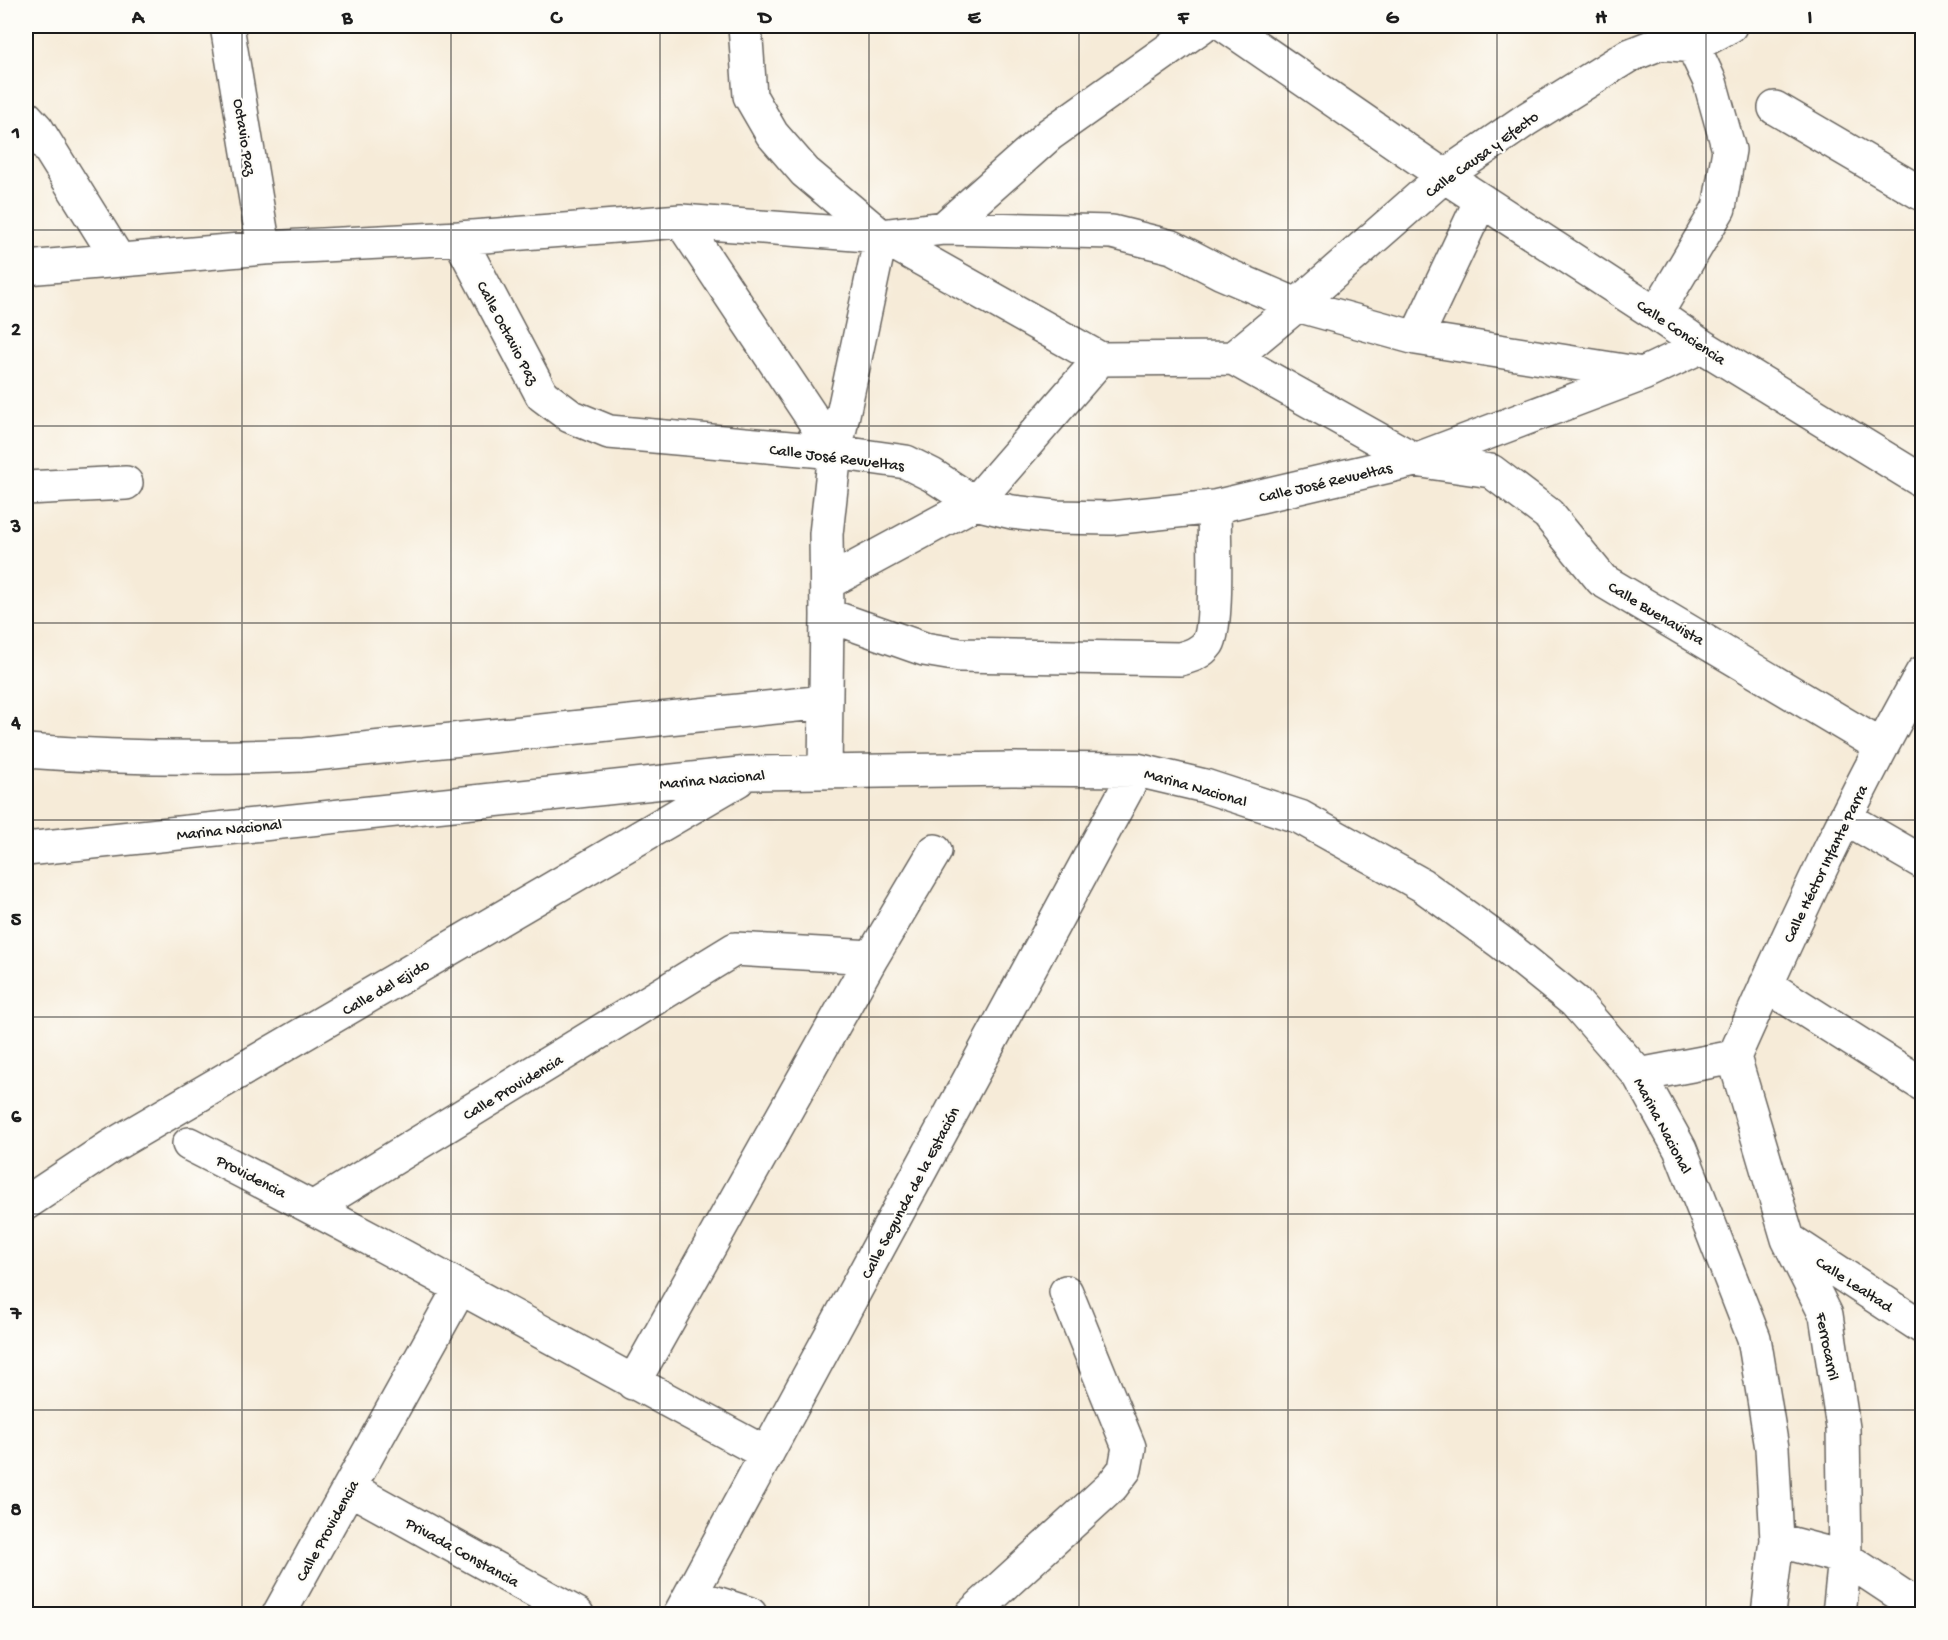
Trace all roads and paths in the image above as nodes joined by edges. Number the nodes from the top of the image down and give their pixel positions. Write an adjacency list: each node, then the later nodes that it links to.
1 (227, 26): 16 (street, Octavio Paz)
2 (745, 26): 14 (street)
3 (1202, 26): 13 (street)
4 (1226, 26): 9 (street, Calle Conciencia)
5 (1730, 26): 6 (street)
6 (1693, 46): 9 (street, Calle Causa y Efecto); 20 (street)
7 (1775, 108): 10 (street)
8 (26, 117): 17 (street)
9 (1444, 176): 11 (street, Calle Conciencia); 19 (street, Calle Causa y Efecto)
10 (1923, 194)
11 (1481, 200): 20 (street, Calle Conciencia); 21 (street)
12 (681, 221): 14 (street); 15 (street); 27 (street)
13 (944, 228): 14 (street); 19 (street)
14 (881, 236): 24 (street); 27 (street)
15 (459, 238): 16 (street); 26 (street, Calle Octavio Paz)
16 (264, 248): 17 (street)
17 (118, 259): 18 (street)
18 (26, 268)
19 (1297, 305): 21 (street); 23 (street, Calle Causa y Efecto)
20 (1656, 314): 22 (street, Calle Conciencia)
21 (1416, 338): 25 (street)
22 (1702, 346): 25 (street); 29 (street, Calle Conciencia)
23 (1233, 358): 24 (street); 28 (street)
24 (1100, 359): 32 (street)
25 (1643, 374): 28 (street)
26 (570, 416): 27 (street, Calle José Revueltas)
27 (835, 452): 32 (street, Calle José Revueltas); 34 (street)
28 (1415, 460): 33 (street, Calle José Revueltas); 38 (street, Calle Buenavista)
29 (1923, 481)
30 (126, 483): 31 (street)
31 (26, 488)
32 (975, 503): 33 (street, Calle José Revueltas); 34 (street)
33 (1214, 507): 35 (street)
34 (826, 583): 35 (street)
35 (827, 615): 37 (street)
36 (1923, 673): 38 (street, Calle Héctor Infante Parra)
37 (826, 702): 39 (street); 41 (street)
38 (1881, 746): 43 (street, Calle Héctor Infante Parra)
39 (26, 750)
40 (1137, 770): 41 (street, Marina Nacional); 50 (street, Marina Nacional); 60 (street, Calle Segunda de la Estación)
41 (825, 772): 42 (street, Marina Nacional)
42 (749, 773): 44 (street, Marina Nacional); 53 (street, Calle del Ejido)
43 (1846, 818): 46 (street); 48 (street, Calle Héctor Infante Parra)
44 (26, 849)
45 (935, 851): 47 (street)
46 (1923, 862)
47 (872, 957): 54 (street, Calle Providencia); 59 (street)
48 (1766, 985): 49 (street, Calle Héctor Infante Parra); 51 (street)
49 (1734, 1057): 50 (street); 55 (street, Ferrocarril)
50 (1639, 1075): 62 (street, Marina Nacional)
51 (1923, 1084)
52 (189, 1144): 54 (street, Providencia)
53 (26, 1203)
54 (314, 1207): 56 (street)
55 (1788, 1239): 58 (street, Calle Lealtad); 63 (street, Ferrocarril)
56 (460, 1288): 59 (street); 61 (street, Calle Providencia)
57 (1066, 1292): 69 (street)
58 (1923, 1327)
59 (633, 1383): 60 (street)
60 (767, 1454): 64 (street, Calle Segunda de la Estación)
61 (349, 1488): 66 (street, Calle Providencia); 67 (street, Privada Constancia)
62 (1777, 1540): 63 (street); 70 (street, Marina Nacional)
63 (1845, 1558): 65 (street); 71 (street, Ferrocarril)
64 (686, 1605): 68 (street)
65 (1923, 1609)
66 (279, 1614)
67 (577, 1614)
68 (750, 1614)
69 (972, 1614)
70 (1768, 1614)
71 (1839, 1614)

